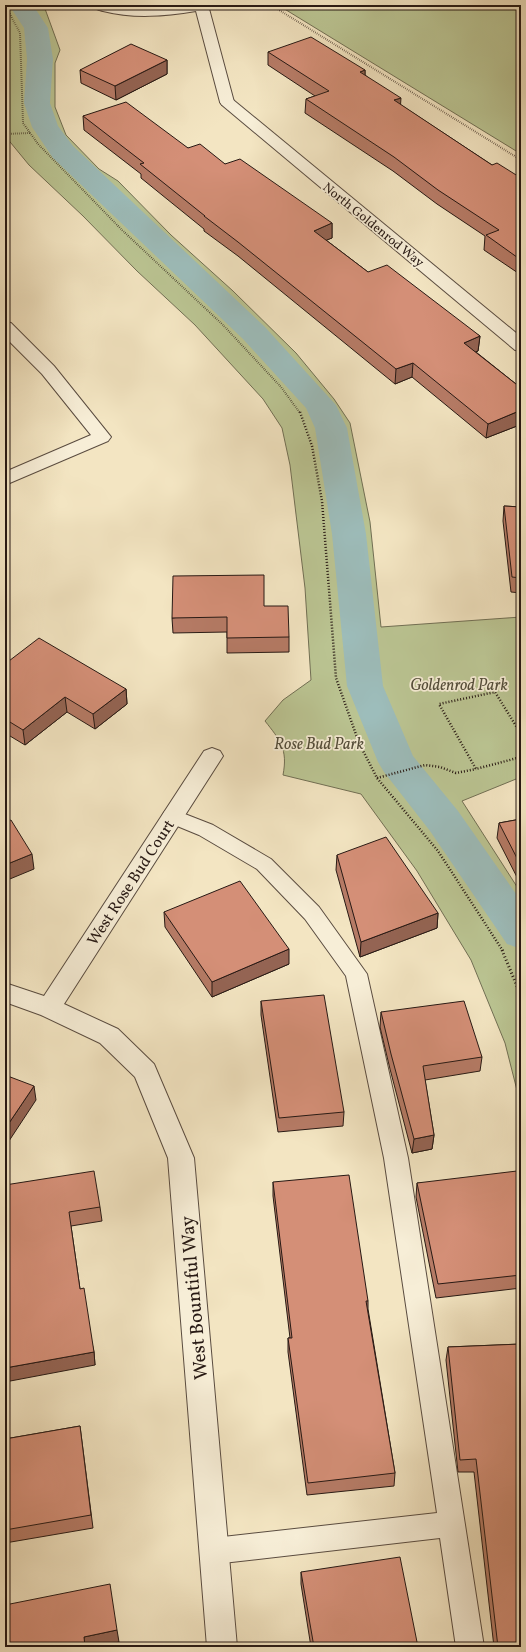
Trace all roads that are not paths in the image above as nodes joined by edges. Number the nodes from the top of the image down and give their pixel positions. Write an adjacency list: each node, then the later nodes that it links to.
1 (96, 5): 2 (lane)
2 (201, 5): 3 (lane)
3 (226, 102): 5 (street, North Goldenrod Way)
4 (5, 327): 6 (street)
5 (521, 346)
6 (5, 479)
7 (212, 756): 8 (street, West Rose Bud Court)
8 (172, 816): 10 (street, West Rose Bud Court); 11 (lane)
9 (5, 992): 10 (street, West Bountiful Way)
10 (49, 1008): 12 (street, West Bountiful Way)
11 (451, 1524): 12 (lane); 14 (lane)
12 (214, 1551): 13 (street, West Bountiful Way)
13 (222, 1647)
14 (470, 1647)

